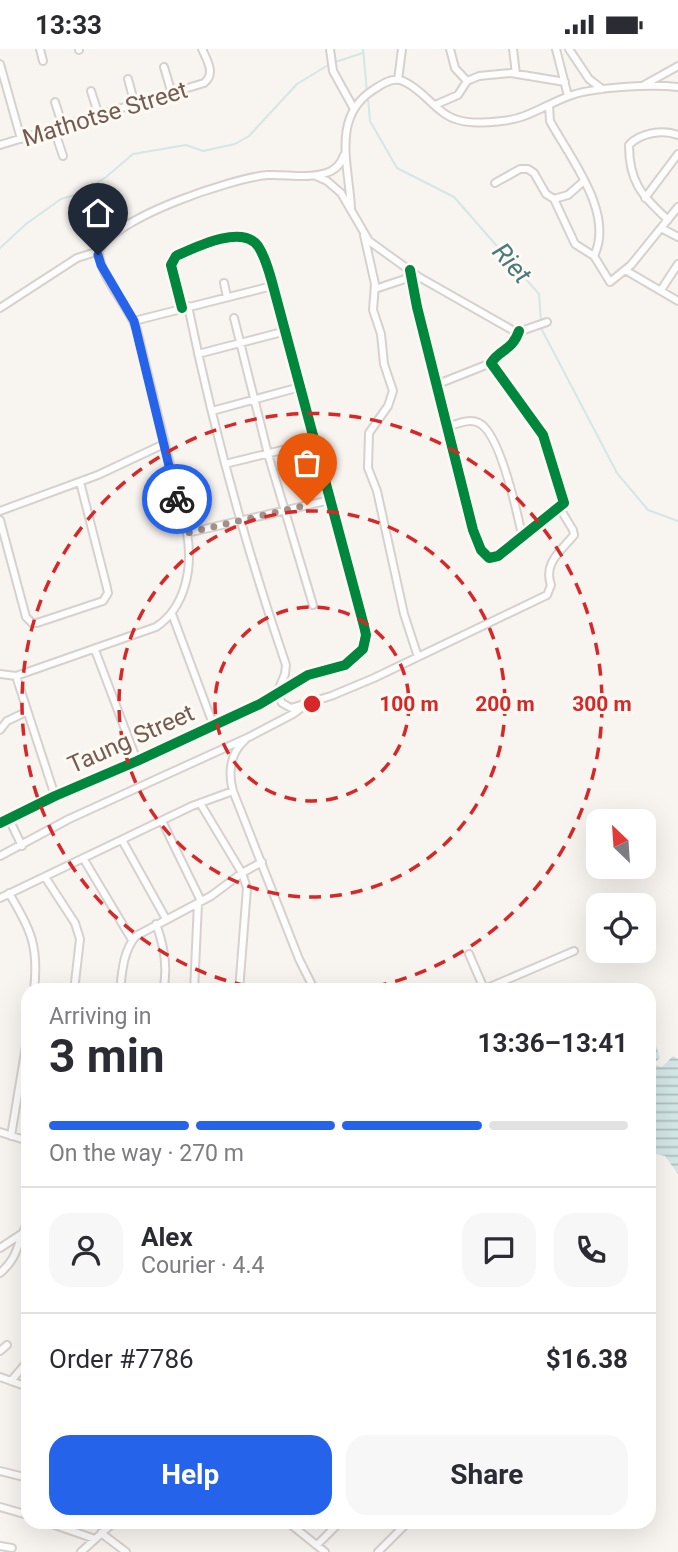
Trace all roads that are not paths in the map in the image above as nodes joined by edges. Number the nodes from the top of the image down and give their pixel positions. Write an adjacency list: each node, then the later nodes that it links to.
1 (40, 49): 9 (street)
2 (202, 49): 22 (street, Mathotse Street)
3 (330, 49): 28 (street)
4 (402, 49): 15 (street)
5 (450, 49): 16 (street)
6 (513, 49): 13 (street)
7 (556, 49): 17 (street)
8 (569, 49): 20 (street)
9 (43, 61)
10 (0, 64): 33 (street)
11 (164, 67): 22 (street)
12 (678, 67): 19 (street)
13 (516, 74): 16 (street); 17 (street)
14 (128, 79): 25 (street)
15 (398, 80): 26 (street); 28 (street)
16 (467, 81): 26 (street)
17 (565, 82): 23 (street)
18 (678, 86): 19 (street)
19 (639, 88): 20 (street)
20 (602, 89): 23 (street)
21 (91, 91): 29 (street)
22 (172, 94): 25 (street, Mathotse Street)
23 (568, 96): 27 (street)
24 (55, 102): 30 (street)
25 (135, 105): 29 (street, Mathotse Street)
26 (435, 106): 27 (street)
27 (549, 106): 39 (street)
28 (354, 109): 35 (street)
29 (99, 116): 30 (street, Mathotse Street)
30 (63, 127): 31 (street, Mathotse Street)
31 (54, 129): 33 (street, Mathotse Street); 37 (street)
32 (678, 135): 41 (street)
33 (21, 139): 34 (street, Mathotse Street)
34 (0, 145)
35 (345, 151): 38 (street); 44 (street)
36 (678, 154): 41 (street)
37 (63, 156)
38 (315, 175): 44 (street); 49 (street)
39 (584, 181): 42 (street); 50 (street)
40 (495, 183): 42 (street)
41 (645, 198): 45 (street)
42 (554, 199): 50 (street)
43 (678, 207): 45 (street)
44 (351, 208): 47 (street)
45 (668, 220): 46 (street)
46 (661, 227): 48 (street); 52 (street)
47 (364, 235): 53 (street); 56 (street)
48 (678, 237)
49 (99, 251): 61 (street); 63 (street)
50 (594, 256): 52 (street)
51 (678, 264): 57 (street)
52 (625, 270): 57 (street)
53 (411, 274): 56 (street); 66 (street); 70 (street)
54 (224, 283): 58 (street)
55 (272, 286): 58 (street); 60 (street); 65 (street)
56 (375, 289): 91 (street)
57 (661, 290): 59 (street)
58 (227, 297): 60 (street)
59 (678, 301)
60 (185, 307): 63 (street); 68 (street)
61 (0, 308)
62 (234, 319): 67 (street)
63 (134, 321): 76 (street)
64 (547, 322): 66 (street)
65 (286, 331): 67 (street); 71 (street)
66 (519, 331): 69 (street)
67 (240, 343): 68 (street); 72 (street)
68 (198, 354): 73 (street)
69 (491, 363): 70 (street); 81 (street)
70 (438, 384): 74 (street)
71 (300, 387): 72 (street); 75 (street)
72 (254, 398): 73 (street); 77 (street)
73 (212, 411): 78 (street)
74 (447, 427): 87 (street); 87 (street)
75 (315, 442): 77 (street); 80 (street)
76 (164, 445): 79 (street); 86 (street)
77 (268, 454): 78 (street); 82 (street)
78 (225, 464): 85 (street)
79 (80, 482): 83 (street); 84 (street)
80 (330, 500): 82 (street); 94 (street, Taung Street)
81 (559, 507): 87 (street); 91 (street)
82 (285, 510): 85 (street); 88 (street)
83 (0, 511)
84 (0, 520)
85 (242, 521): 86 (street); 94 (street)
86 (187, 533): 89 (street)
87 (522, 535)
88 (313, 605)
89 (172, 614): 90 (street); 97 (street)
90 (95, 650): 93 (street); 100 (street)
91 (418, 657): 95 (street)
92 (0, 674): 93 (street)
93 (16, 676): 96 (street)
94 (277, 693): 95 (street); 97 (street, Taung Street)
95 (306, 704): 99 (street)
96 (26, 712): 98 (street); 102 (street)
97 (213, 724): 100 (street, Taung Street)
98 (0, 730)
99 (249, 737): 101 (street); 108 (street)
100 (137, 761): 102 (street, Taung Street)
101 (233, 791): 103 (street); 111 (street)
102 (55, 796): 104 (street, Taung Street)
103 (200, 803): 105 (street); 112 (street)
104 (9, 819): 106 (street, Taung Street); 108 (street)
105 (162, 821): 107 (street); 116 (street)
106 (0, 823)
107 (122, 840): 110 (street); 117 (street)
108 (22, 846): 109 (street)
109 (0, 856)
110 (83, 858): 113 (street); 119 (street)
111 (262, 862): 112 (street); 128 (street)
112 (242, 873): 116 (street); 127 (street)
113 (45, 877): 114 (street); 123 (street)
114 (9, 893): 115 (street); 122 (street)
115 (0, 898)
116 (200, 902): 117 (street); 126 (street)
117 (166, 919): 118 (street)
118 (156, 925): 119 (street); 125 (street)
119 (132, 940): 124 (street)
120 (574, 951): 130 (street)
121 (469, 954): 129 (street)
122 (34, 983)
123 (75, 983)
124 (121, 983)
125 (164, 983)
126 (195, 983)
127 (240, 983)
128 (311, 983)
129 (482, 983)
130 (501, 983)
131 (21, 1080): 133 (street)
132 (0, 1132): 133 (street)
133 (11, 1136): 134 (street)
134 (21, 1139)
135 (21, 1235): 137 (street)
136 (21, 1242): 138 (street)
137 (0, 1248)
138 (0, 1273)
139 (7, 1345): 140 (street)
140 (0, 1351)
141 (21, 1369): 143 (street)
142 (0, 1377): 143 (street)
143 (11, 1381): 144 (street)
144 (21, 1385)
145 (0, 1471): 146 (street)
146 (21, 1476)
147 (0, 1507): 148 (street)
148 (21, 1513)
149 (72, 1529): 154 (street)
150 (106, 1529): 154 (street)
151 (297, 1529): 155 (street)
152 (333, 1529): 155 (street)
153 (401, 1529): 161 (street)
154 (98, 1536): 158 (street); 159 (street)
155 (317, 1545): 160 (street)
156 (0, 1546): 157 (street)
157 (12, 1548)
158 (81, 1552)
159 (125, 1552)
160 (325, 1552)
161 (378, 1552)

